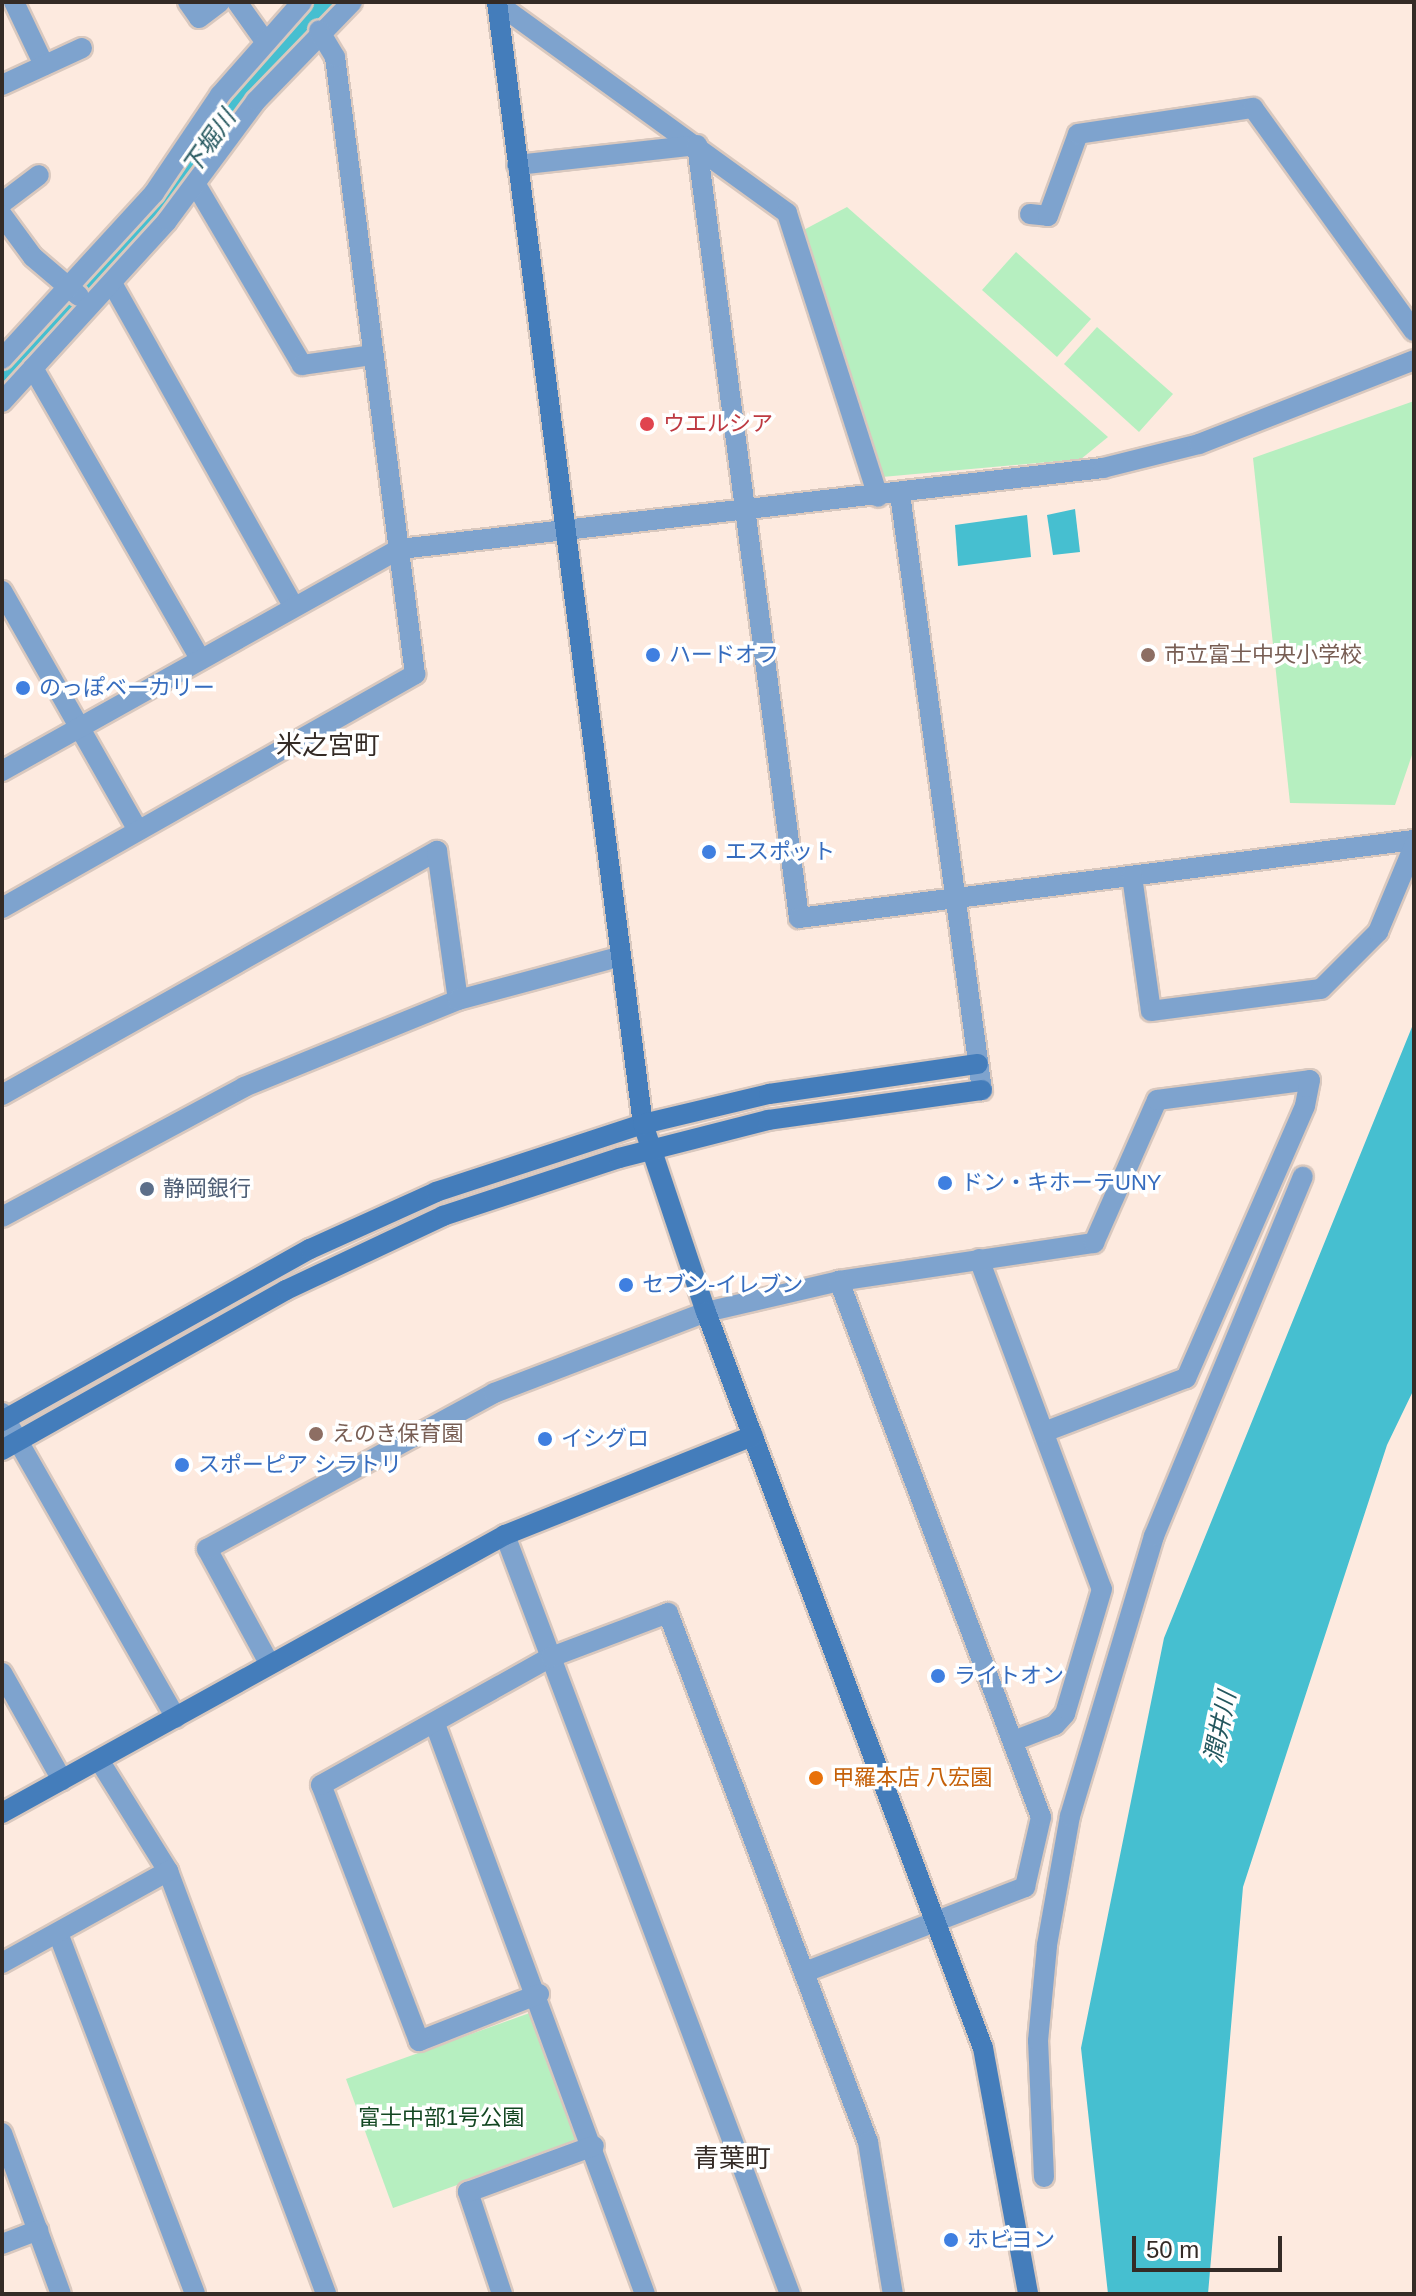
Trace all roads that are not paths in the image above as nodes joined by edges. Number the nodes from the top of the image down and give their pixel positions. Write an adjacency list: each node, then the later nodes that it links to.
1 (14, 2): 11 (street)
2 (188, 2): 3 (street)
3 (220, 2)
4 (237, 2): 9 (street)
5 (302, 2): 9 (street)
6 (352, 2): 8 (street)
7 (497, 2): 13 (street); 14 (street)
8 (319, 30): 16 (street); 24 (street)
9 (264, 40): 21 (street)
10 (82, 48): 11 (street)
11 (44, 65): 12 (street)
12 (2, 85)
13 (697, 145): 14 (street); 30 (street); 31 (street)
14 (517, 165): 32 (street)
15 (39, 175): 17 (street)
16 (196, 185): 20 (street); 24 (street)
17 (2, 203)
18 (1030, 214): 23 (street)
19 (2, 215): 21 (street)
20 (112, 283): 22 (street); 35 (street)
21 (69, 287): 22 (street); 25 (street)
22 (91, 307): 27 (street)
23 (1414, 331)
24 (372, 355): 33 (street)
25 (2, 359)
26 (1414, 360): 29 (street)
27 (33, 368): 28 (street); 36 (street)
28 (2, 402)
29 (900, 494): 30 (street); 42 (street)
30 (878, 497): 31 (street)
31 (748, 505): 32 (street); 42 (street)
32 (565, 527): 33 (street); 44 (street)
33 (400, 549): 35 (street); 39 (street)
34 (2, 591): 37 (street)
35 (293, 605): 36 (street)
36 (199, 657): 37 (street)
37 (79, 728): 38 (street); 39 (street)
38 (2, 771)
39 (138, 830): 43 (street)
40 (1414, 843): 41 (street); 41 (street)
41 (1132, 876): 42 (street)
42 (955, 899): 46 (street)
43 (2, 908)
44 (619, 957): 45 (street); 48 (street)
45 (458, 1000): 47 (street); 51 (street)
46 (978, 1064): 48 (street); 49 (street)
47 (2, 1095)
48 (643, 1124): 49 (street); 55 (street)
49 (649, 1151): 54 (street); 58 (street)
50 (1303, 1177): 77 (street)
51 (2, 1217)
52 (979, 1259): 53 (street); 56 (street); 56 (street)
53 (839, 1281): 54 (street); 65 (street)
54 (706, 1312): 57 (street); 61 (street)
55 (3, 1418): 58 (street)
56 (1044, 1432): 65 (street)
57 (753, 1436): 59 (street); 70 (street)
58 (10, 1446): 63 (street)
59 (505, 1535): 60 (street); 61 (street)
60 (551, 1657): 64 (street); 73 (street); 85 (street)
61 (269, 1663): 63 (street)
62 (2, 1673): 67 (street)
63 (176, 1718): 66 (street)
64 (435, 1724): 74 (street); 74 (street)
65 (1013, 1741): 70 (street)
66 (99, 1760): 67 (street); 69 (street)
67 (62, 1780): 68 (street)
68 (2, 1813)
69 (168, 1871): 71 (street); 82 (street)
70 (937, 1924): 73 (street); 87 (street)
71 (58, 1933): 72 (street); 81 (street)
72 (2, 1963)
73 (805, 1972): 86 (street)
74 (539, 1994): 76 (street)
75 (2, 2133): 78 (street)
76 (594, 2146): 83 (street); 84 (street)
77 (1044, 2177)
78 (38, 2230): 79 (street); 80 (street)
79 (2, 2244)
80 (61, 2294)
81 (195, 2294)
82 (326, 2294)
83 (502, 2294)
84 (645, 2294)
85 (790, 2294)
86 (893, 2294)
87 (1028, 2294)

